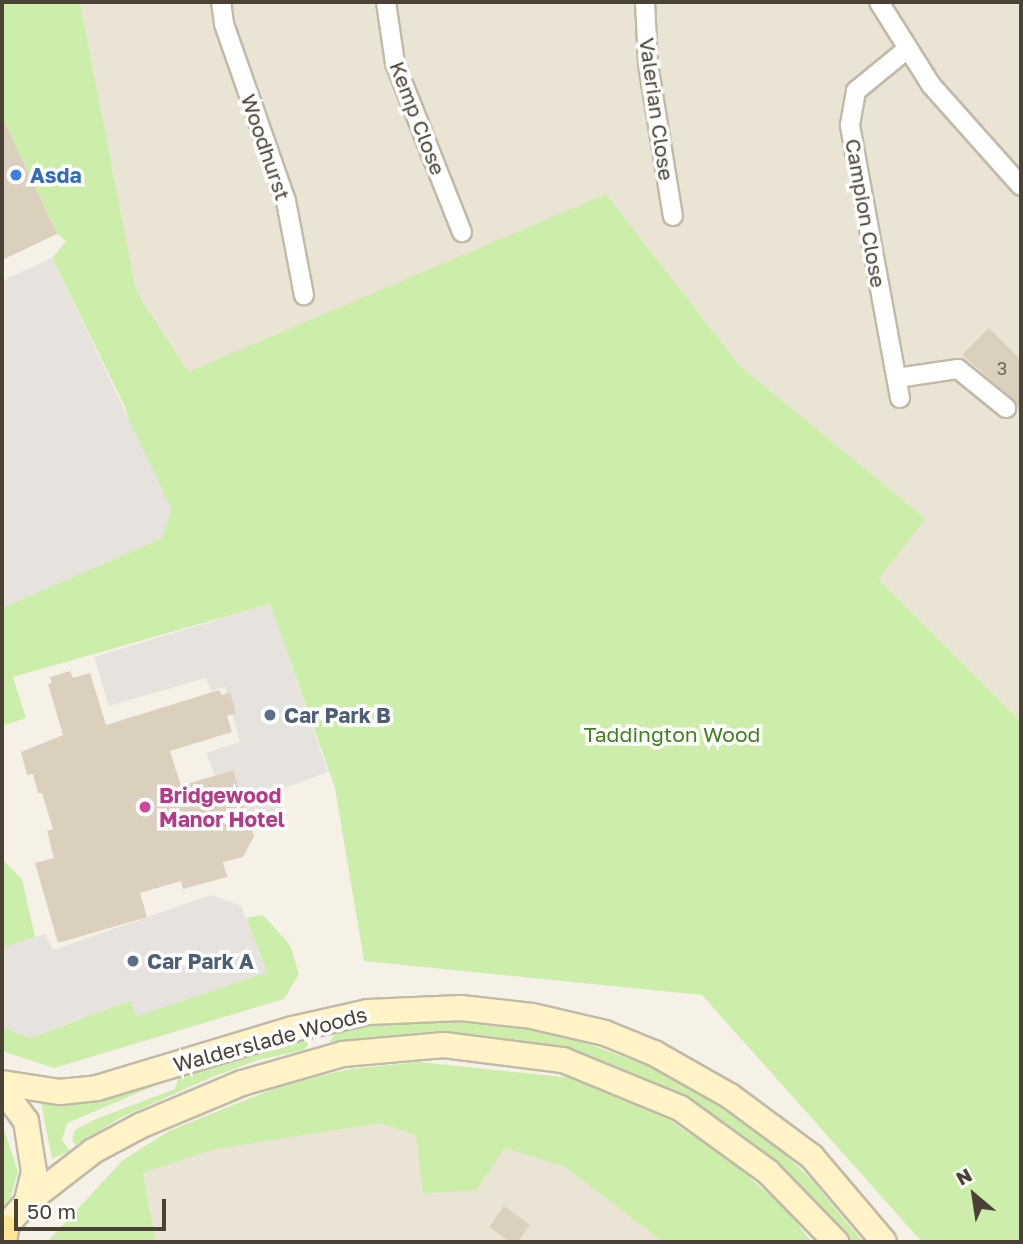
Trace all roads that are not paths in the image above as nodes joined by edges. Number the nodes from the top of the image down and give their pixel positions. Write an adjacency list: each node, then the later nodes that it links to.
1 (221, 2): 9 (street, Woodhurst)
2 (386, 2): 8 (street, Kemp Close)
3 (645, 2): 7 (street, Valerian Close)
4 (878, 2): 5 (street)
5 (906, 50): 6 (street); 10 (street, Campion Close)
6 (1021, 186)
7 (673, 216)
8 (462, 232)
9 (304, 295)
10 (897, 378): 11 (street, Campion Close); 12 (street)
11 (900, 398)
12 (1006, 408)
13 (2, 1083): 18 (street, Walderslade Woods)
14 (2, 1089): 15 (street)
15 (26, 1203): 16 (street, Walderslade Woods); 17 (street, Walderslade Woods)
16 (3, 1234)
17 (836, 1242)
18 (884, 1242)

